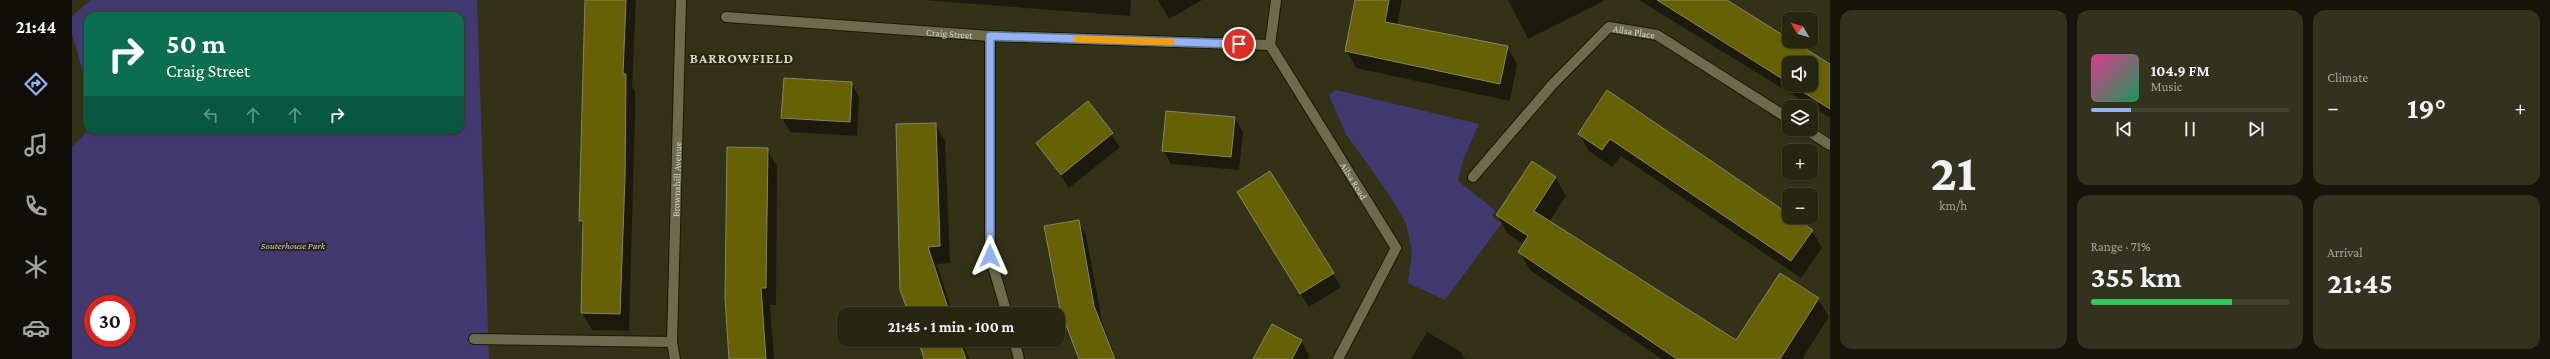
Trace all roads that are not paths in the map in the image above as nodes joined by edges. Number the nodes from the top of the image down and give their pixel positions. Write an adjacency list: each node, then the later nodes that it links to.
1 (682, 0): 12 (street, Brownshill Avenue)
2 (1276, 0): 5 (street)
3 (726, 17): 4 (street, Craig Street)
4 (990, 36): 5 (street, Craig Street); 10 (street)
5 (1270, 45): 16 (street, Ailsa Road)
6 (1782, 115): 9 (street, Ailsa Place)
7 (1816, 136): 8 (street)
8 (1830, 145)
9 (1473, 177)
10 (1005, 307)
11 (474, 339): 12 (street)
12 (672, 342): 14 (street, Brownshill Avenue)
13 (1016, 347): 15 (street)
14 (675, 359)
15 (1019, 359)
16 (1338, 359)

